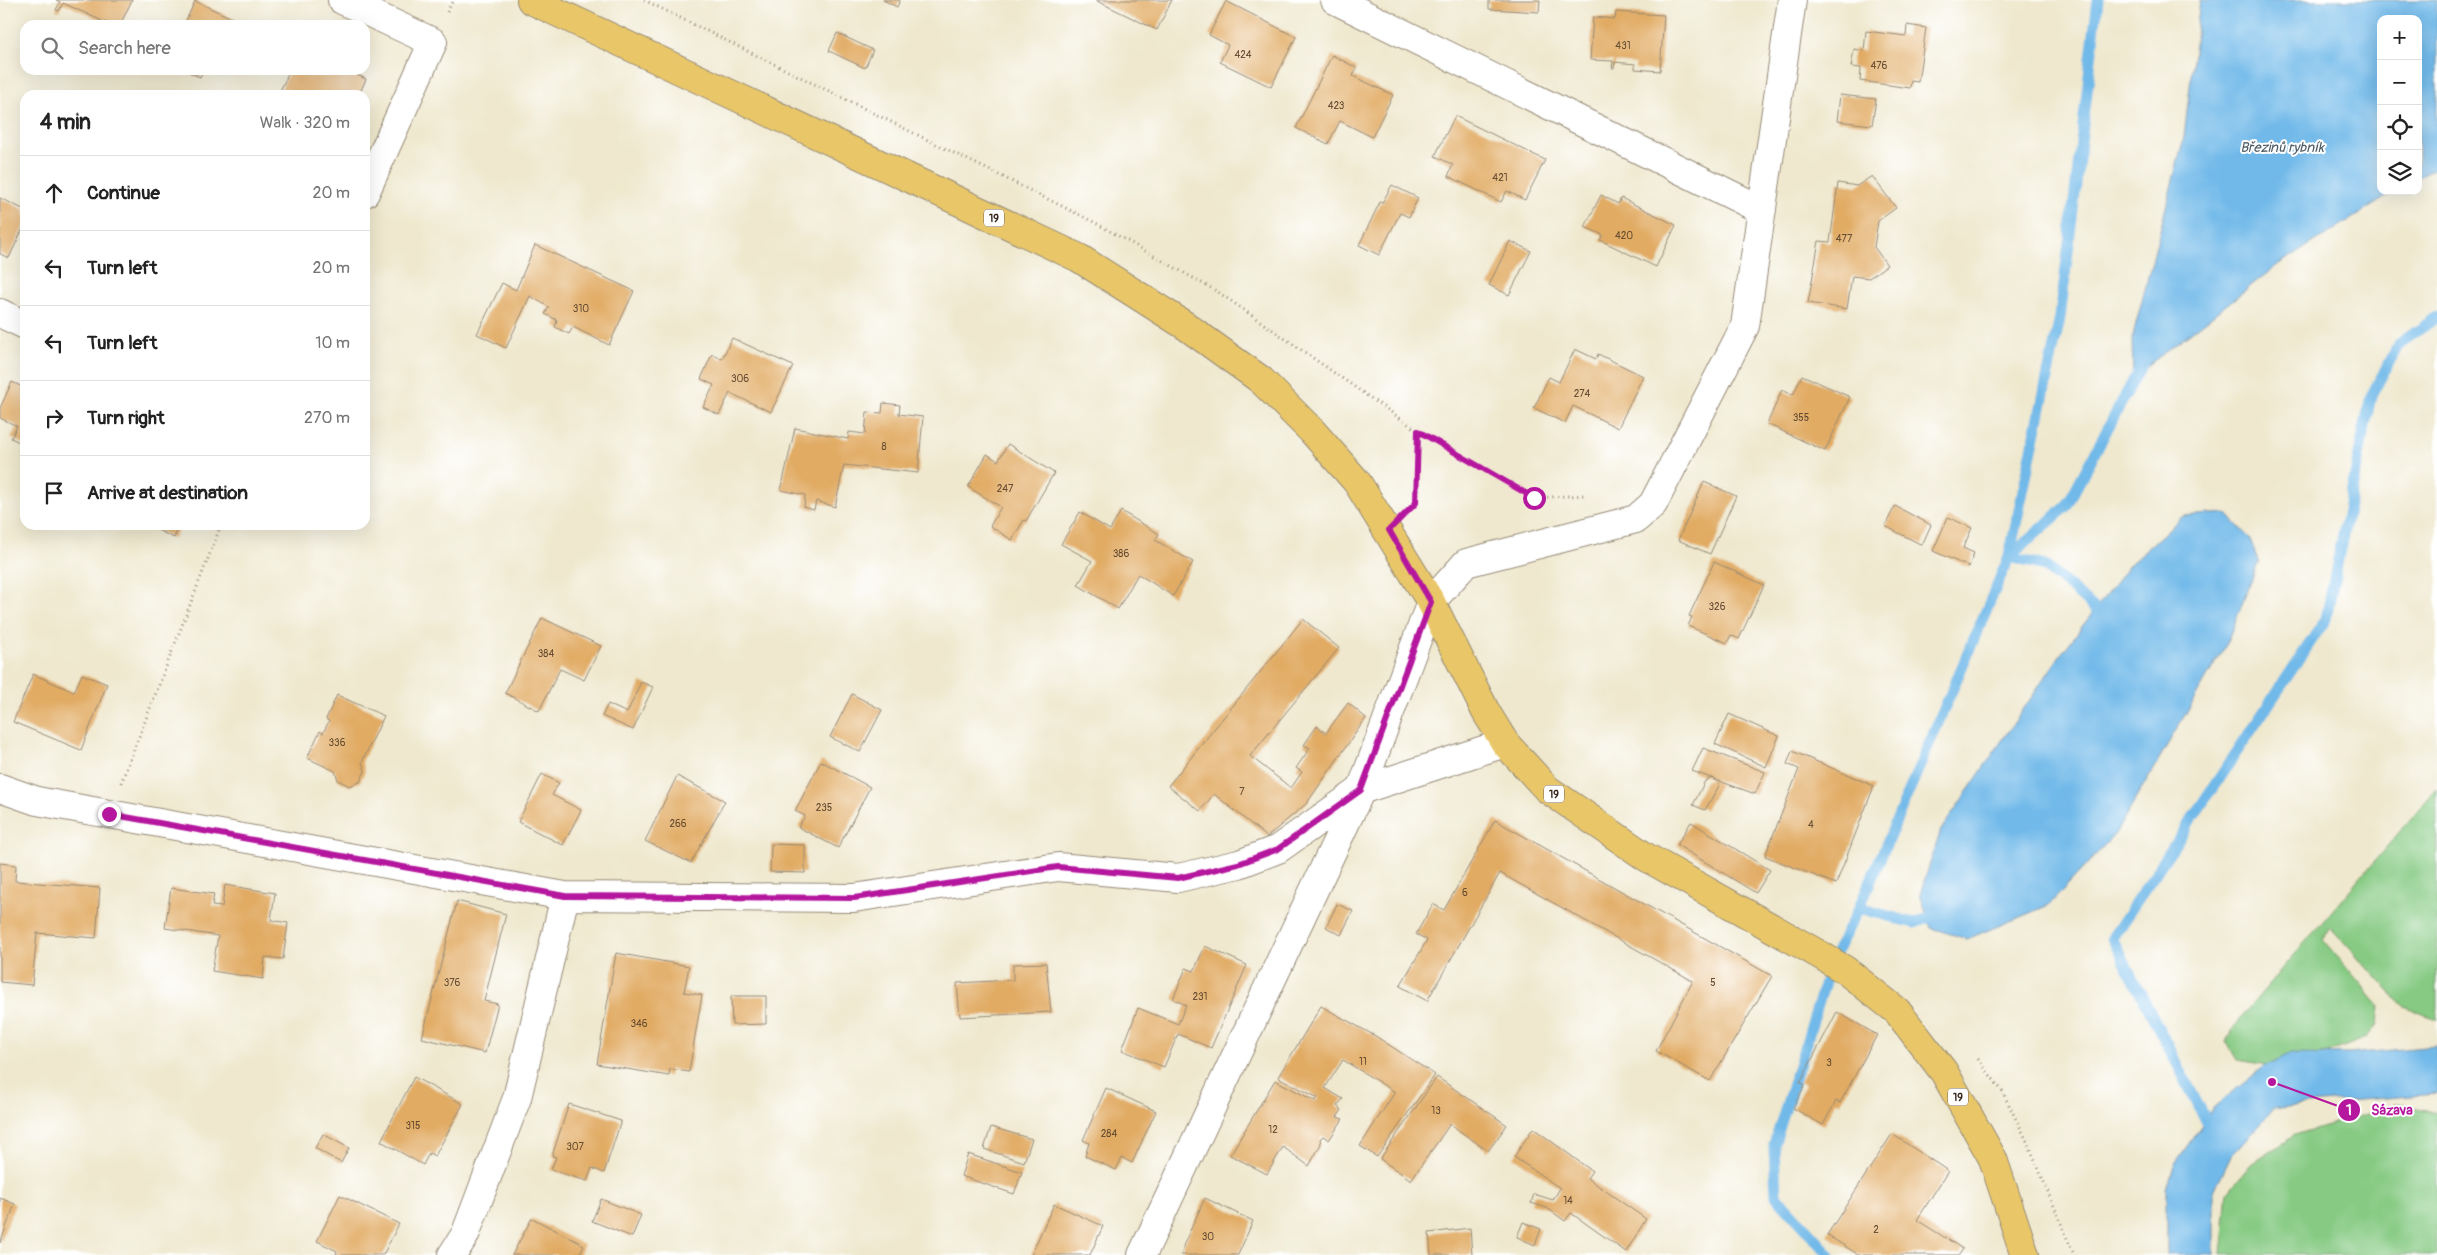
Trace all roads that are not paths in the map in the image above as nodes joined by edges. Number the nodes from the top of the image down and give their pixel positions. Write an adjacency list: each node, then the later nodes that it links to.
1 (342, 0): 5 (street)
2 (531, 0): 9 (main road, 19)
3 (1336, 0): 6 (street)
4 (1792, 0): 6 (street)
5 (370, 182)
6 (1762, 210): 9 (street)
7 (0, 313): 8 (street)
8 (20, 323)
9 (1431, 602): 10 (main road, 19); 12 (street)
10 (1505, 743): 12 (street); 16 (main road, 19)
11 (0, 788): 13 (street)
12 (1361, 790): 13 (street); 15 (street)
13 (565, 896): 14 (street)
14 (452, 1255)
15 (1142, 1255)
16 (2026, 1255)

